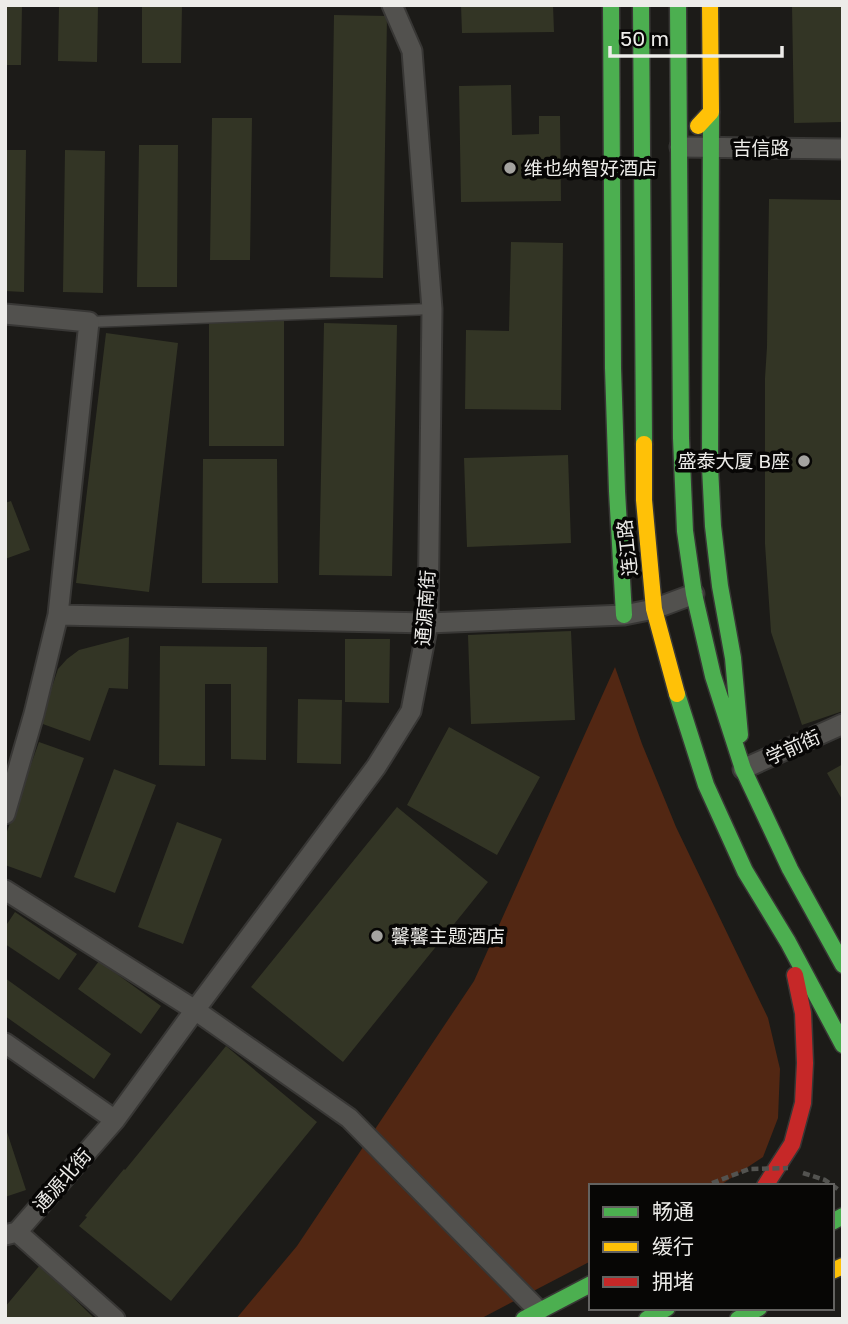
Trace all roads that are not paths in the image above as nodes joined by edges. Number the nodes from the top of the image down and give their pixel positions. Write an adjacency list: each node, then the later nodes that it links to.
1 (392, 5): 10 (street, 通源南街)
2 (611, 5): 16 (main road, 连江路)
3 (641, 5): 14 (main road, 连江路)
4 (678, 5): 7 (main road)
5 (710, 5): 6 (main road)
6 (711, 112): 7 (main road); 8 (main road)
7 (680, 147): 8 (street, 吉信路); 13 (main road)
8 (710, 148): 9 (street, 吉信路); 19 (main road)
9 (843, 149)
10 (432, 309): 12 (lane); 17 (street, 通源南街)
11 (5, 314): 12 (street)
12 (89, 322): 15 (street)
13 (694, 594): 14 (street); 19 (main road)
14 (654, 609): 16 (street); 22 (main road, 连江路)
15 (58, 615): 17 (street); 20 (street)
16 (624, 615): 17 (street)
17 (428, 623): 24 (street, 通源南街)
18 (843, 724): 19 (street, 学前街)
19 (743, 769): 23 (main road)
20 (5, 814)
21 (5, 890): 24 (street)
22 (788, 942): 26 (main road, 连江路); 28 (main road)
23 (843, 965)
24 (195, 1010): 27 (street, 通源南街); 33 (street)
25 (5, 1043): 27 (street)
26 (843, 1045)
27 (115, 1120): 29 (street, 通源北街)
28 (766, 1184)
29 (11, 1233): 34 (street)
30 (589, 1285): 33 (main road)
31 (663, 1310): 35 (main road)
32 (755, 1310): 36 (main road)
33 (532, 1315)
34 (115, 1319)
35 (646, 1319)
36 (738, 1319)

